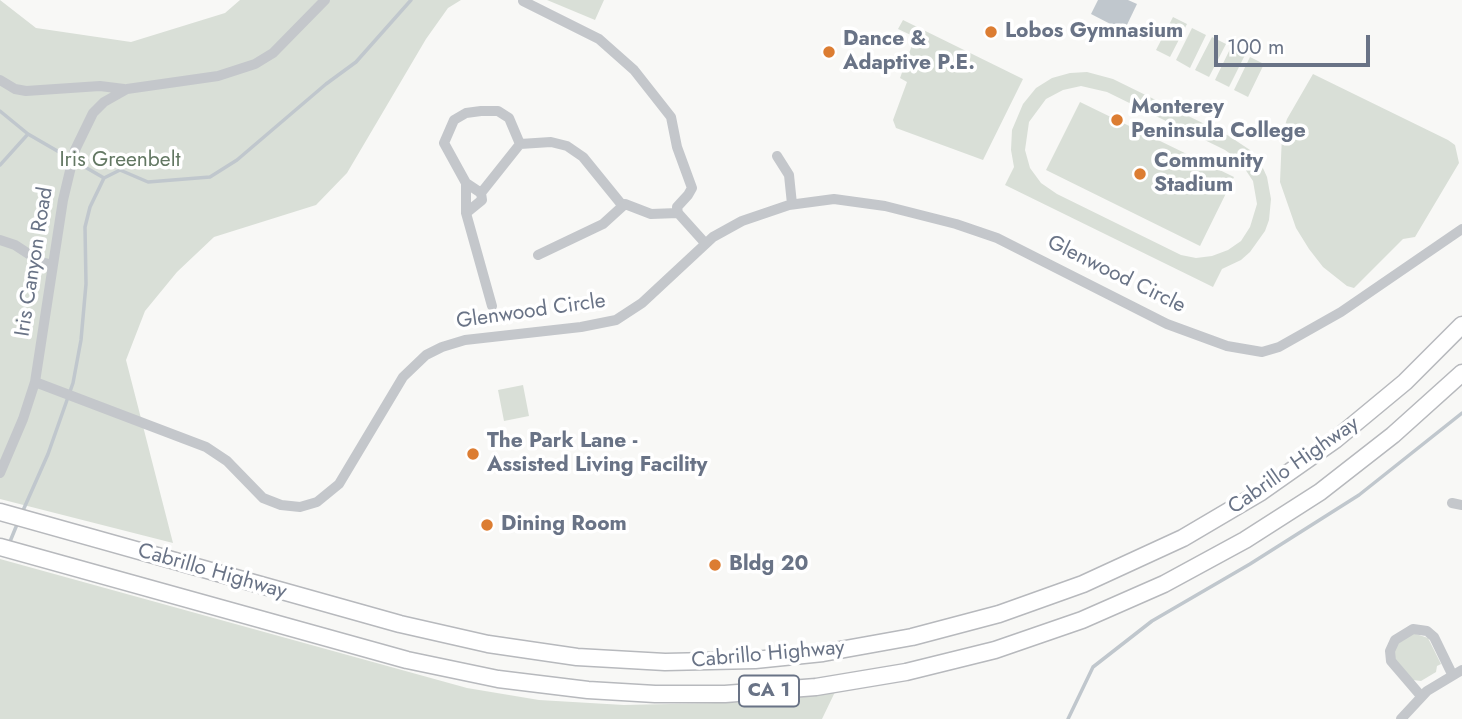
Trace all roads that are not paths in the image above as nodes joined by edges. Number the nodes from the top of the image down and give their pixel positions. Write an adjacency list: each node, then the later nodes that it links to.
1 (325, 0): 4 (street, Iris Canyon Road)
2 (523, 1): 12 (street)
3 (0, 80): 4 (street)
4 (127, 89): 17 (street, Iris Canyon Road)
5 (520, 144): 7 (street); 8 (street); 10 (street)
6 (778, 156): 9 (street)
7 (466, 183): 8 (street); 11 (street)
8 (481, 193): 11 (street)
9 (792, 204): 13 (street, Glenwood Circle); 15 (street, Glenwood Circle)
10 (622, 205): 12 (street); 16 (street)
11 (466, 213): 18 (street)
12 (678, 214): 15 (street)
13 (1462, 229)
14 (0, 240): 17 (street)
15 (705, 243): 21 (street, Glenwood Circle)
16 (538, 255)
17 (53, 265): 21 (street, Iris Canyon Road)
18 (492, 306)
19 (1462, 325): 23 (highway, Cabrillo Highway / CA 1)
20 (1462, 373): 24 (highway, Cabrillo Highway / CA 1)
21 (35, 382): 22 (street, Iris Canyon Road)
22 (0, 473)
23 (0, 512)
24 (4, 548)
25 (1457, 672): 26 (street); 26 (street)
26 (1421, 696): 27 (street)
27 (1401, 719)

